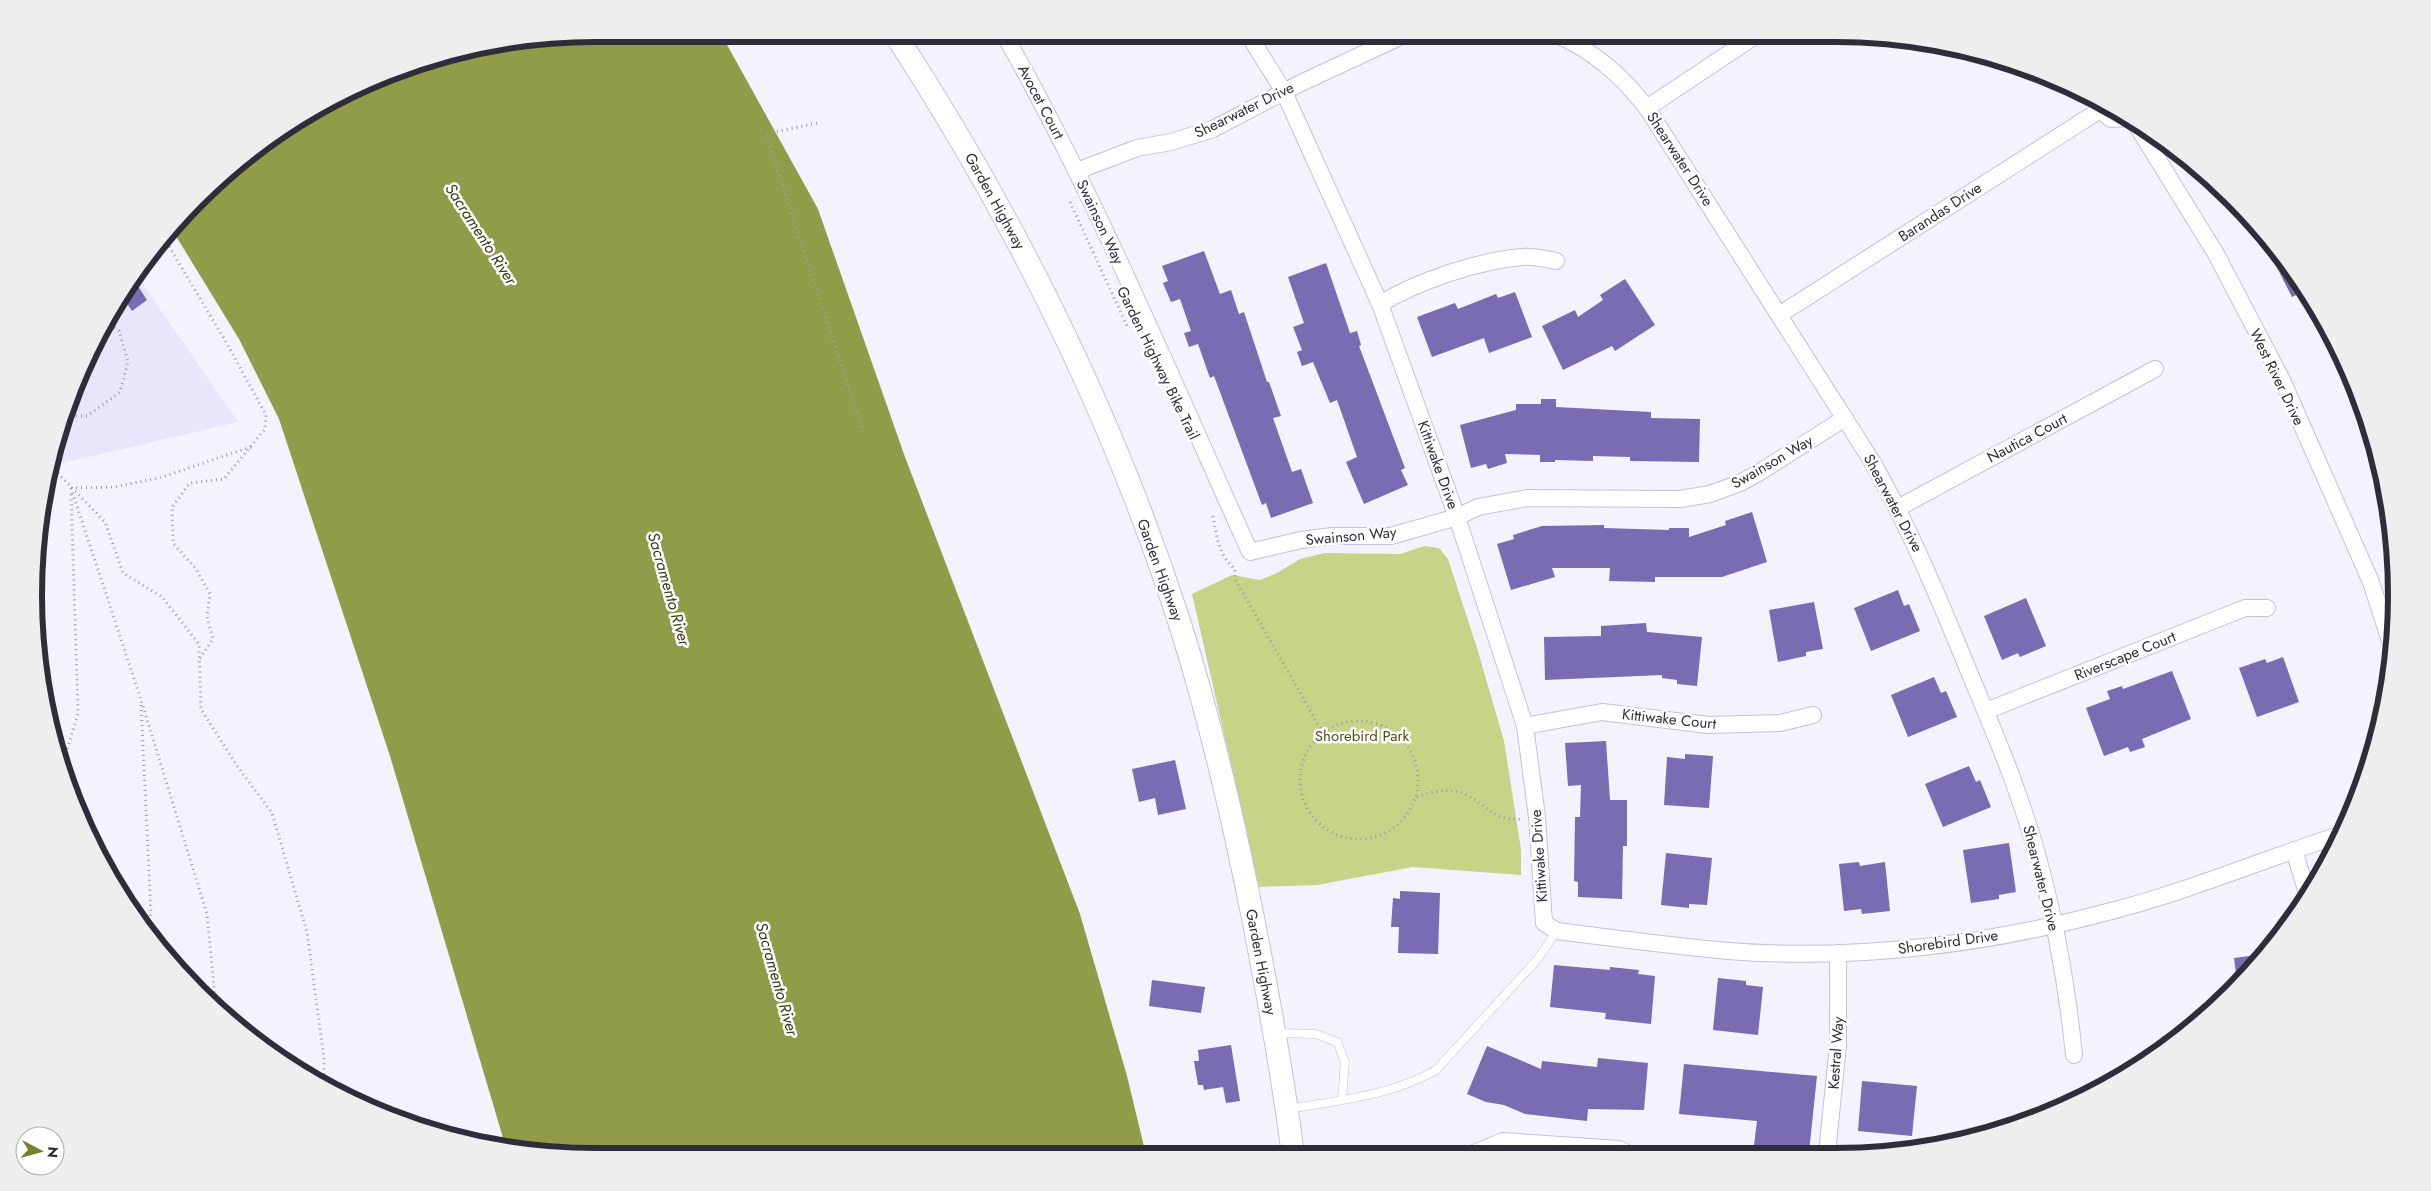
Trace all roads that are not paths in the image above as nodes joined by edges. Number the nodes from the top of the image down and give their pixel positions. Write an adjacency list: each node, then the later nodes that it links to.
1 (900, 42): 30 (main road, Garden Highway)
2 (1009, 42): 11 (street, Avocet Court)
3 (1253, 42): 7 (street, Kittiwake Drive)
4 (1389, 42): 7 (street, Shearwater Drive)
5 (1570, 42): 8 (street, Shearwater Drive)
6 (1746, 42): 8 (street)
7 (1284, 92): 11 (street, Shearwater Drive); 13 (street, Kittiwake Drive)
8 (1647, 108): 14 (street, Shearwater Drive)
9 (2096, 108): 14 (street, Barandas Drive)
10 (2143, 136): 20 (street, West River Drive)
11 (1077, 171): 18 (street, Swainson Way)
12 (1556, 261): 13 (street)
13 (1380, 304): 18 (street, Kittiwake Drive)
14 (1779, 315): 16 (street, Shearwater Drive)
15 (2155, 369): 17 (street, Nautica Court)
16 (1845, 418): 17 (street, Shearwater Drive); 18 (street, Swainson Way)
17 (1898, 508): 21 (street, Shearwater Drive)
18 (1457, 517): 23 (street, Kittiwake Drive)
19 (2266, 608): 21 (street, Riverscape Court)
20 (2387, 632)
21 (1986, 712): 27 (street, Shearwater Drive)
22 (1813, 715): 23 (street, Kittiwake Court)
23 (1524, 726): 28 (street, Kittiwake Drive)
24 (2332, 838): 25 (street, Shorebird Drive)
25 (2294, 850): 26 (street); 27 (street, Shorebird Drive)
26 (2305, 887)
27 (2053, 925): 29 (street, Shorebird Drive); 31 (street, Shearwater Drive)
28 (1550, 927): 29 (street, Shorebird Drive); 32 (lane)
29 (1838, 953): 37 (street, Kestral Way)
30 (1275, 1033): 32 (lane); 33 (main road, Garden Highway)
31 (2074, 1055)
32 (1342, 1099): 33 (lane)
33 (1288, 1109): 34 (main road, Garden Highway)
34 (1293, 1148)
35 (1486, 1148): 36 (street)
36 (1604, 1148)
37 (1828, 1148)

